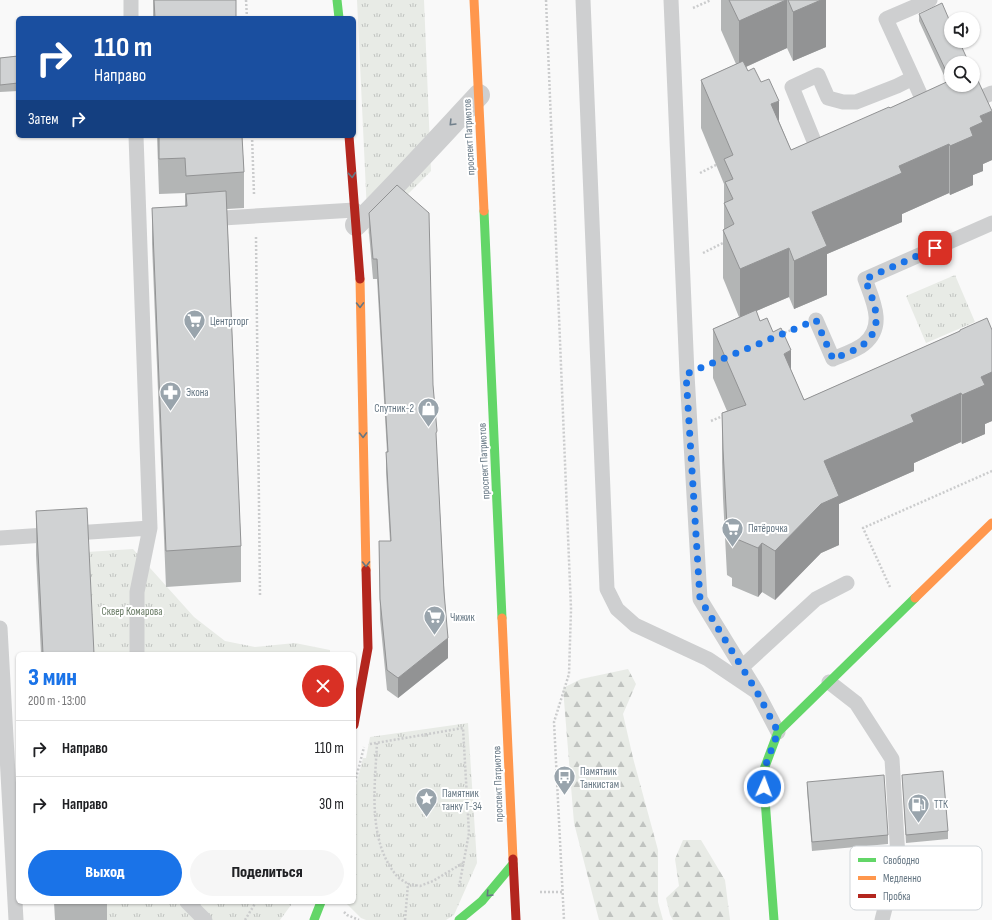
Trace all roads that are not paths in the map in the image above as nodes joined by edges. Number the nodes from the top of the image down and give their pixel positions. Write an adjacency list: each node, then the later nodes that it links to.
1 (131, 0): 7 (lane)
2 (338, 0): 8 (main road)
3 (474, 0): 11 (main road, проспект Патриотов)
4 (583, 0): 29 (lane)
5 (671, 0): 27 (lane)
6 (930, 0): 9 (lane)
7 (131, 16)
8 (339, 16)
9 (913, 78): 10 (lane); 14 (lane)
10 (992, 93)
11 (479, 96): 15 (street, one-way to 15); 34 (main road, проспект Патриотов)
12 (136, 138): 18 (lane)
13 (349, 138): 15 (main road, one-way to 15)
14 (816, 146)
15 (355, 218): 16 (lane); 30 (main road, one-way to 30)
16 (194, 219)
17 (156, 222): 18 (lane)
18 (140, 223): 22 (lane)
19 (992, 223): 20 (lane)
20 (816, 320)
21 (992, 523): 28 (main road)
22 (150, 528): 23 (lane); 26 (lane)
23 (0, 538)
24 (847, 583): 27 (lane)
25 (0, 628): 32 (lane)
26 (137, 652)
27 (742, 667): 29 (lane)
28 (829, 682): 31 (main road); 33 (lane)
29 (757, 692): 31 (lane)
30 (356, 714)
31 (778, 732): 43 (main road)
32 (4, 762): 38 (lane)
33 (897, 846)
34 (514, 864): 41 (main road, one-way to 41); 42 (main road, проспект Патриотов)
35 (189, 904): 39 (lane)
36 (320, 904): 40 (main road)
37 (885, 910): 44 (lane)
38 (16, 920)
39 (205, 920)
40 (314, 920)
41 (459, 920)
42 (516, 920)
43 (774, 920)
44 (882, 920)

